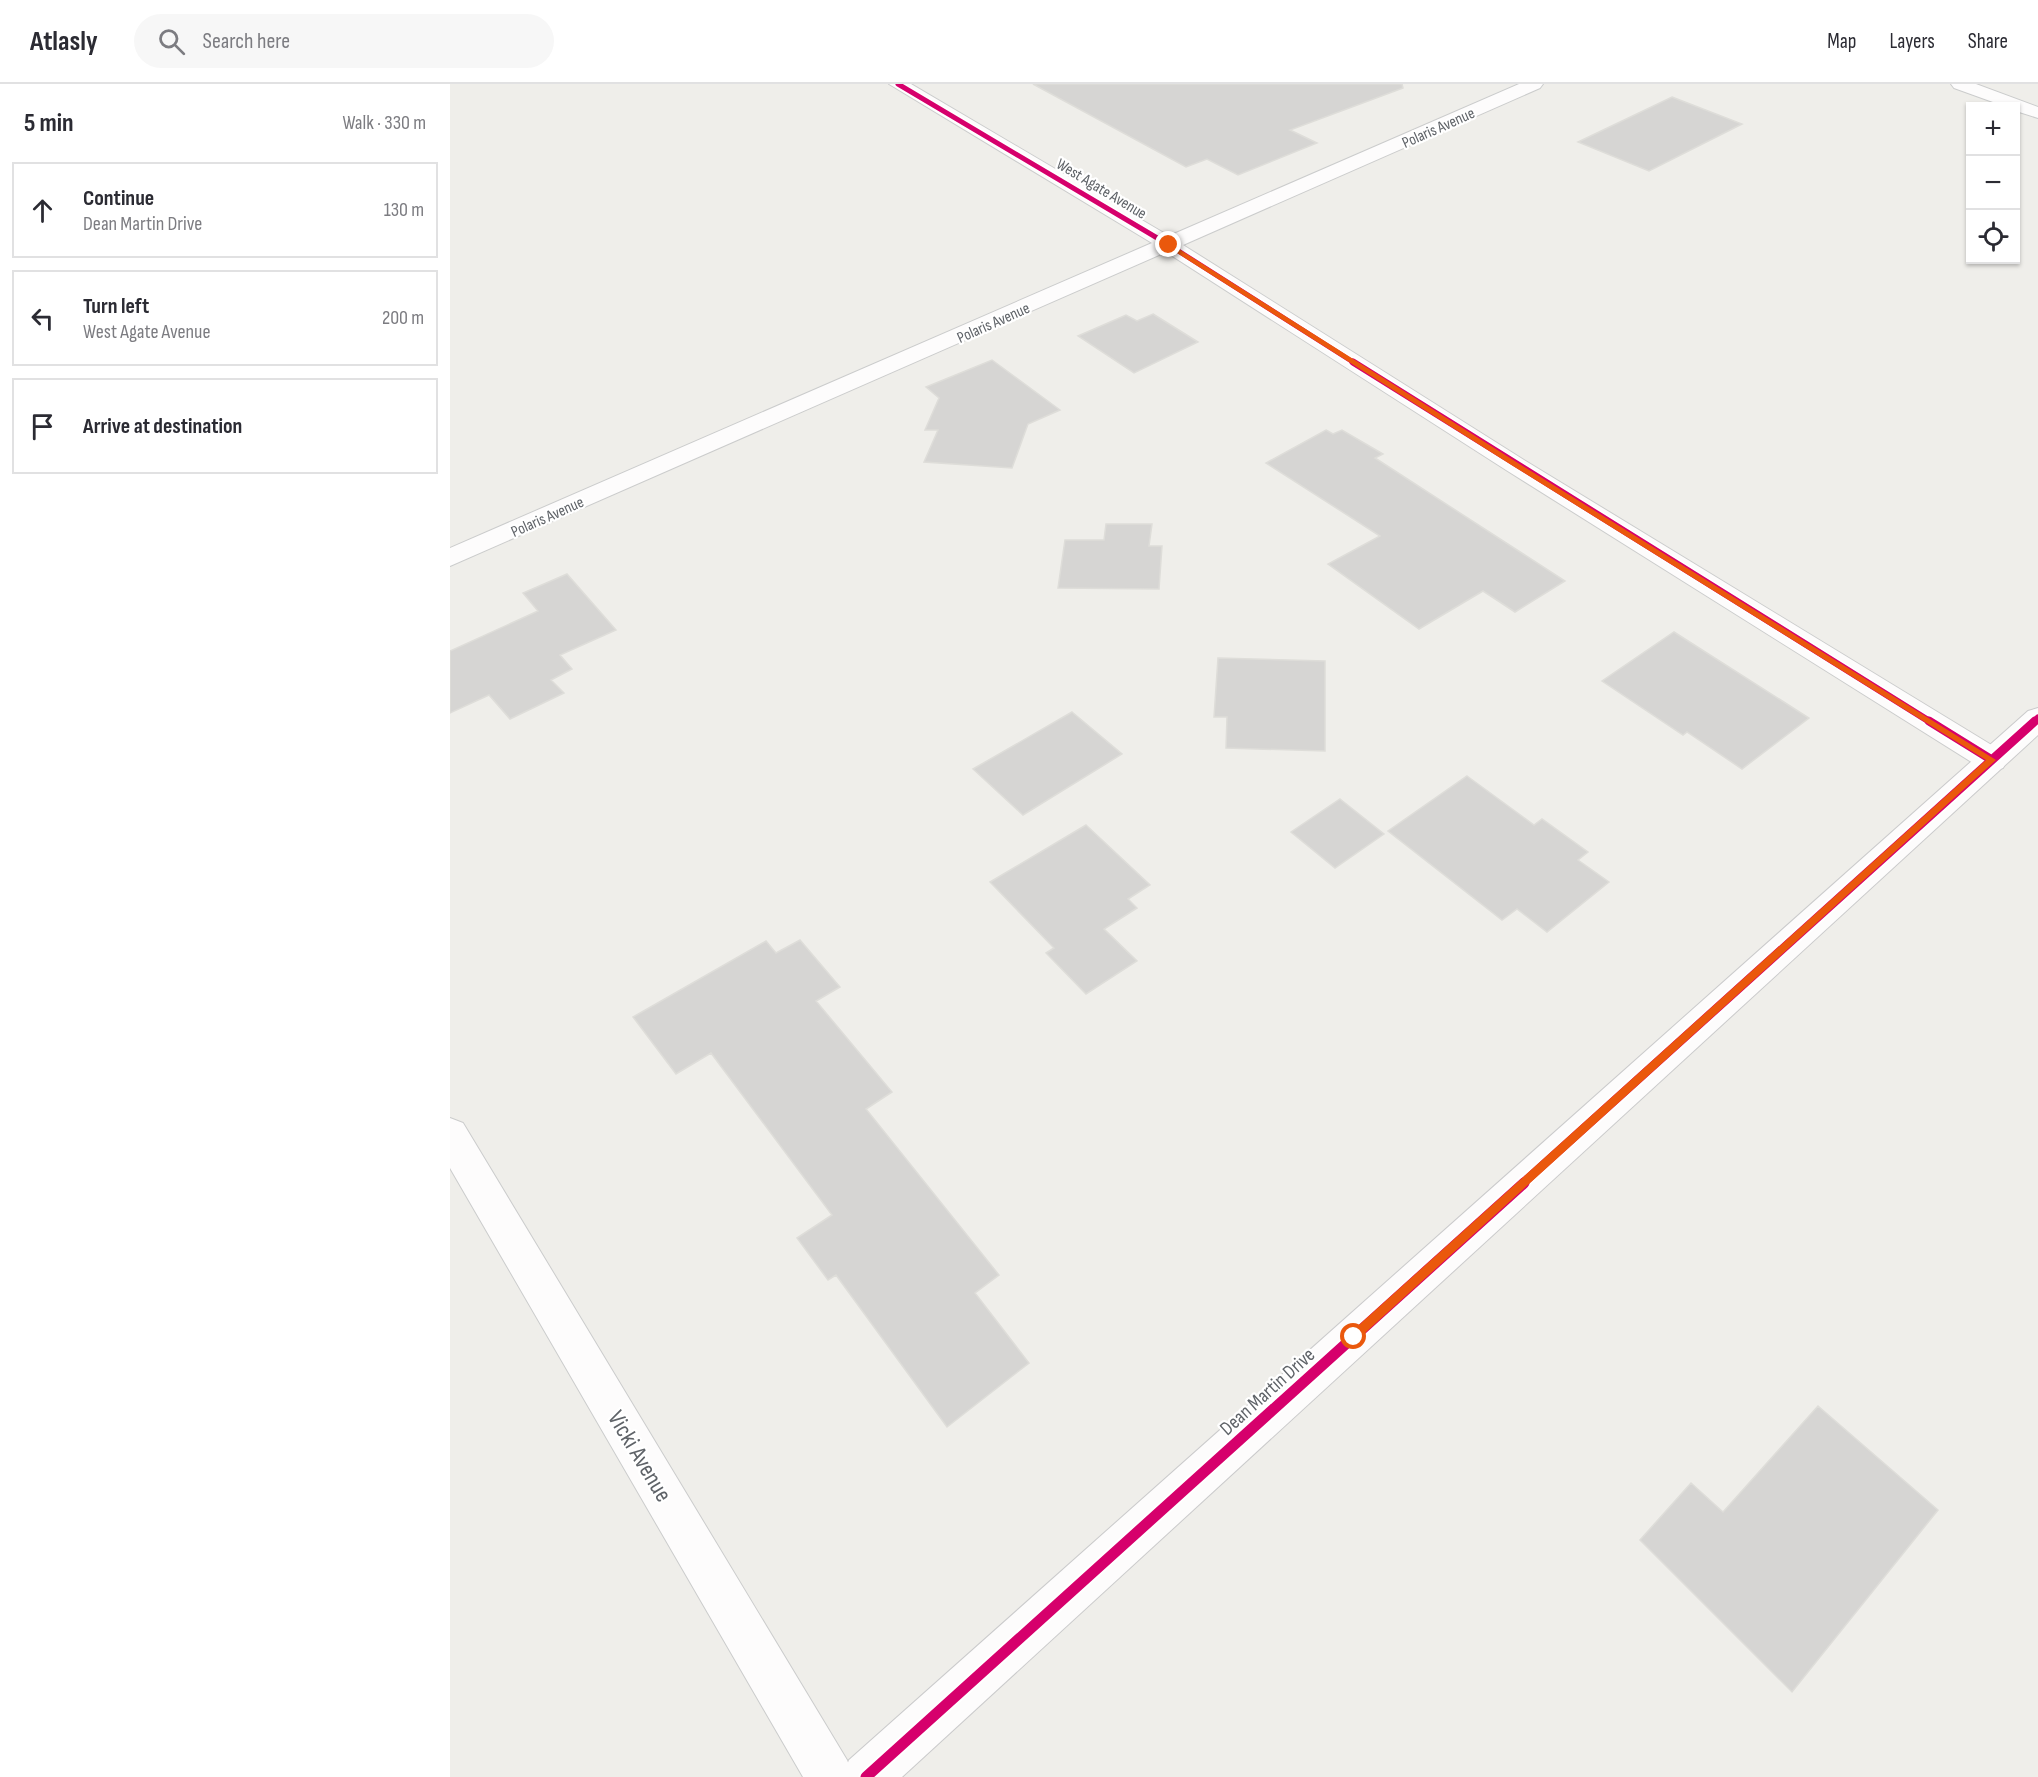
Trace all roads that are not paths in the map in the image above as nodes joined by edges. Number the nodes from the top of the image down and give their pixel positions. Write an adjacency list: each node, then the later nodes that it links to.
1 (898, 84): 5 (street, West Agate Avenue)
2 (1534, 84): 5 (street, Polaris Avenue)
3 (1960, 84): 4 (street)
4 (2038, 113)
5 (1169, 245): 6 (street, Polaris Avenue); 8 (street, West Agate Avenue)
6 (450, 558)
7 (2038, 718): 8 (street, Dean Martin Drive)
8 (1992, 760): 11 (street, Dean Martin Drive)
9 (450, 1134): 10 (street, Vicki Avenue)
10 (830, 1777)
11 (866, 1777)

